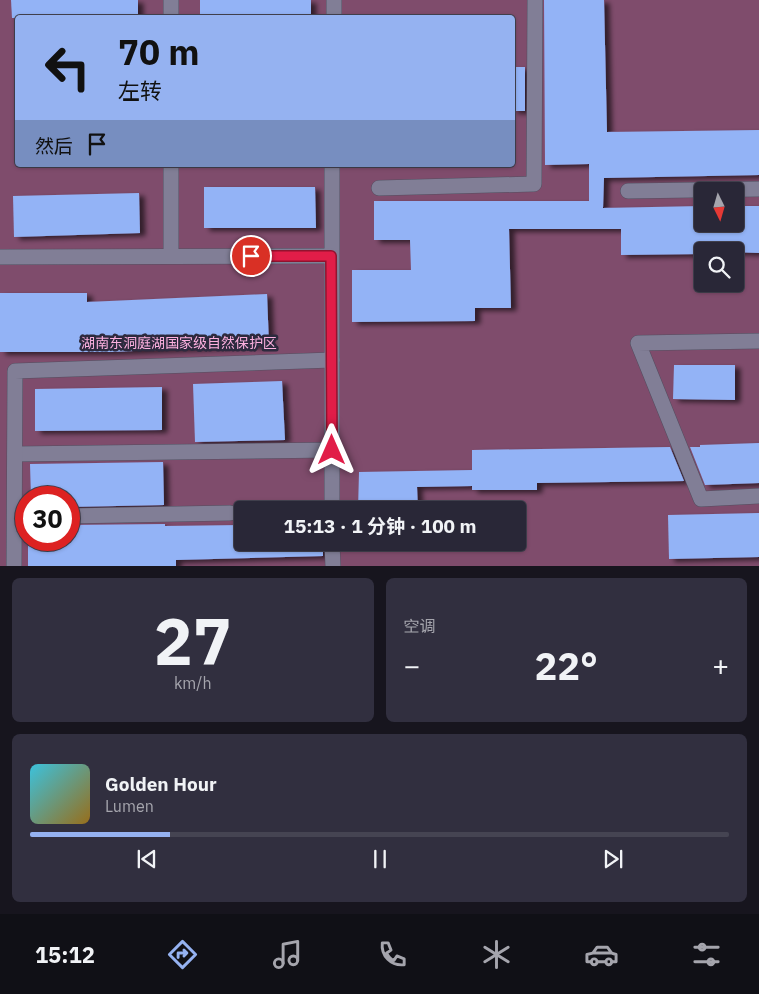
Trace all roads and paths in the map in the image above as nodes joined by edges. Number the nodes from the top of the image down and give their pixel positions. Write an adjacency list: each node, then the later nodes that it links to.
1 (172, 0): 4 (street)
2 (334, 0): 5 (street)
3 (535, 0): 8 (street)
4 (172, 15)
5 (334, 15)
6 (171, 167): 11 (street)
7 (332, 167): 12 (street)
8 (379, 188)
9 (759, 188): 10 (street)
10 (628, 191)
11 (171, 256): 12 (street); 13 (street)
12 (331, 256): 15 (street)
13 (0, 257)
14 (759, 341): 19 (street)
15 (332, 360): 16 (street); 17 (street)
16 (332, 450): 17 (street); 20 (street)
17 (15, 454): 18 (street)
18 (18, 486)
19 (759, 496)
20 (332, 501)
21 (230, 513): 22 (street)
22 (80, 516)
23 (16, 551): 25 (street)
24 (332, 551): 26 (street)
25 (14, 566)
26 (333, 566)

